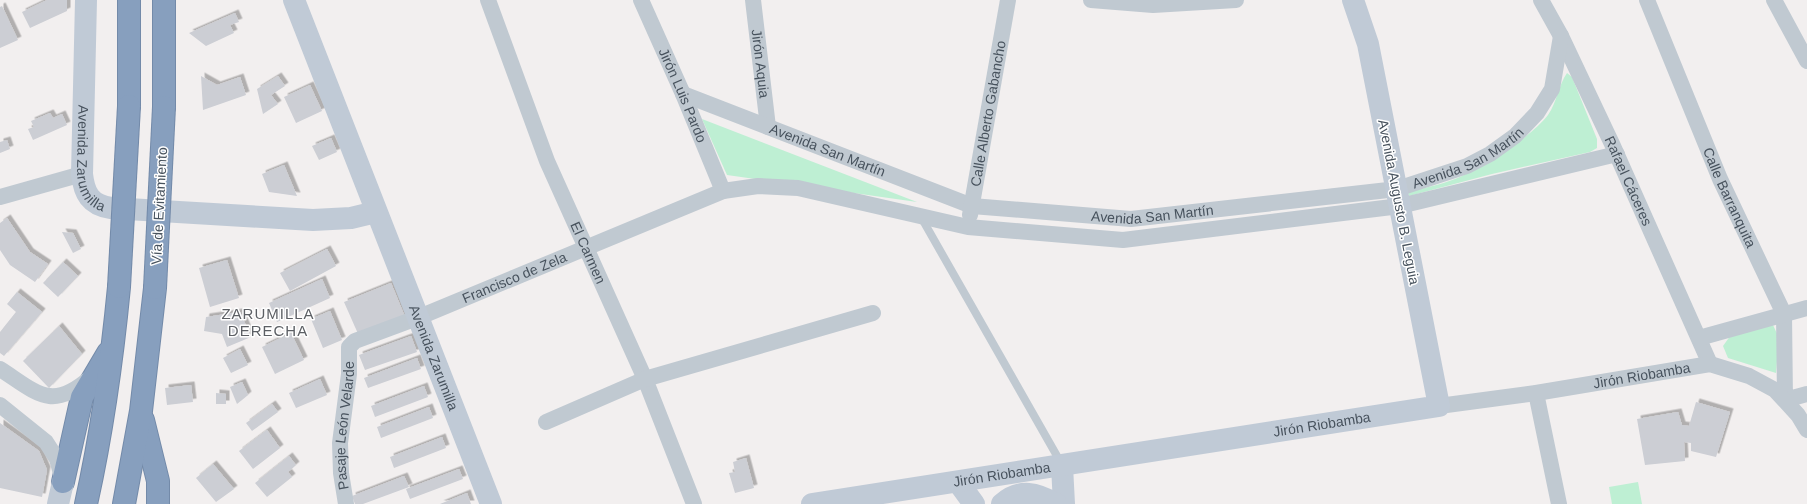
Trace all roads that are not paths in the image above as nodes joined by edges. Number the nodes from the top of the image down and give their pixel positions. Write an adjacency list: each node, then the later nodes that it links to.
1 (86, 0): 21 (main road, Avenida Zarumilla)
2 (129, 0): 35 (highway, bridge)
3 (164, 0): 46 (highway, Vía de Evitamiento, bridge)
4 (294, 0): 26 (main road, Avenida Zarumilla)
5 (488, 0): 29 (street, El Carmen)
6 (641, 0): 18 (street, Jirón Luis Pardo)
7 (753, 0): 19 (street, Jirón Aquia)
8 (1008, 0): 25 (street, Calle Alberto Gabancho)
9 (1091, 0): 15 (street)
10 (1236, 0): 15 (street)
11 (1353, 0): 24 (main road, Avenida Augusto B. Leguia)
12 (1541, 0): 16 (street, Rafael Cáceres)
13 (1647, 0): 32 (street, Calle Barranquita)
14 (1774, 0): 17 (street)
15 (1201, 1)
16 (1561, 36): 20 (street, Rafael Cáceres); 24 (street, Avenida San Martín)
17 (1807, 62)
18 (683, 94): 19 (street, Avenida San Martín); 22 (street, Jirón Luis Pardo)
19 (768, 127): 25 (street, Avenida San Martín)
20 (1617, 154): 24 (street, Avenida San Martín); 34 (street, Rafael Cáceres)
21 (82, 174): 23 (street); 26 (main road, Avenida Zarumilla)
22 (723, 192): 27 (street, Avenida San Martín); 29 (street, Francisco de Zela)
23 (0, 197)
24 (1399, 198): 25 (street, Avenida San Martín); 28 (street, Avenida San Martín); 45 (main road, Avenida Augusto B. Leguia)
25 (972, 206): 28 (street, Calle Alberto Gabancho)
26 (376, 212): 33 (main road, Avenida Zarumilla)
27 (921, 216): 28 (street, Avenida San Martín); 49 (lane)
28 (968, 227)
29 (585, 249): 33 (street, Francisco de Zela); 40 (street, El Carmen)
30 (1807, 308): 32 (street)
31 (873, 313): 40 (street)
32 (1784, 314): 34 (street); 43 (street, Calle Barranquita)
33 (417, 318): 36 (street, Francisco de Zela); 57 (main road, Avenida Zarumilla)
34 (1699, 338): 37 (street, Rafael Cáceres)
35 (114, 343): 39 (highway); 53 (highway)
36 (349, 347): 56 (street, Pasaje León Velarde)
37 (1710, 364): 41 (street, Jirón Riobamba); 43 (street, Jirón Riobamba)
38 (0, 369): 39 (street)
39 (97, 372): 50 (highway)
40 (644, 379): 47 (street); 58 (street, El Carmen)
41 (1536, 393): 45 (street, Jirón Riobamba); 64 (street)
42 (1807, 394): 43 (street)
43 (1785, 400): 48 (street, Jirón Riobamba)
44 (0, 404): 50 (street)
45 (1439, 406): 49 (main road, Jirón Riobamba)
46 (141, 411): 54 (highway, Vía de Evitamiento); 55 (highway)
47 (546, 422)
48 (1807, 430)
49 (1062, 466): 51 (main road, Jirón Riobamba); 63 (main road)
50 (63, 482): 52 (main road)
51 (958, 482): 59 (main road, Jirón Riobamba); 60 (main road)
52 (58, 504)
53 (86, 504)
54 (124, 504)
55 (158, 504)
56 (346, 504)
57 (491, 504)
58 (694, 504)
59 (812, 504)
60 (974, 504)
61 (1002, 504): 62 (main road)
62 (1056, 504)
63 (1064, 504)
64 (1559, 504)

